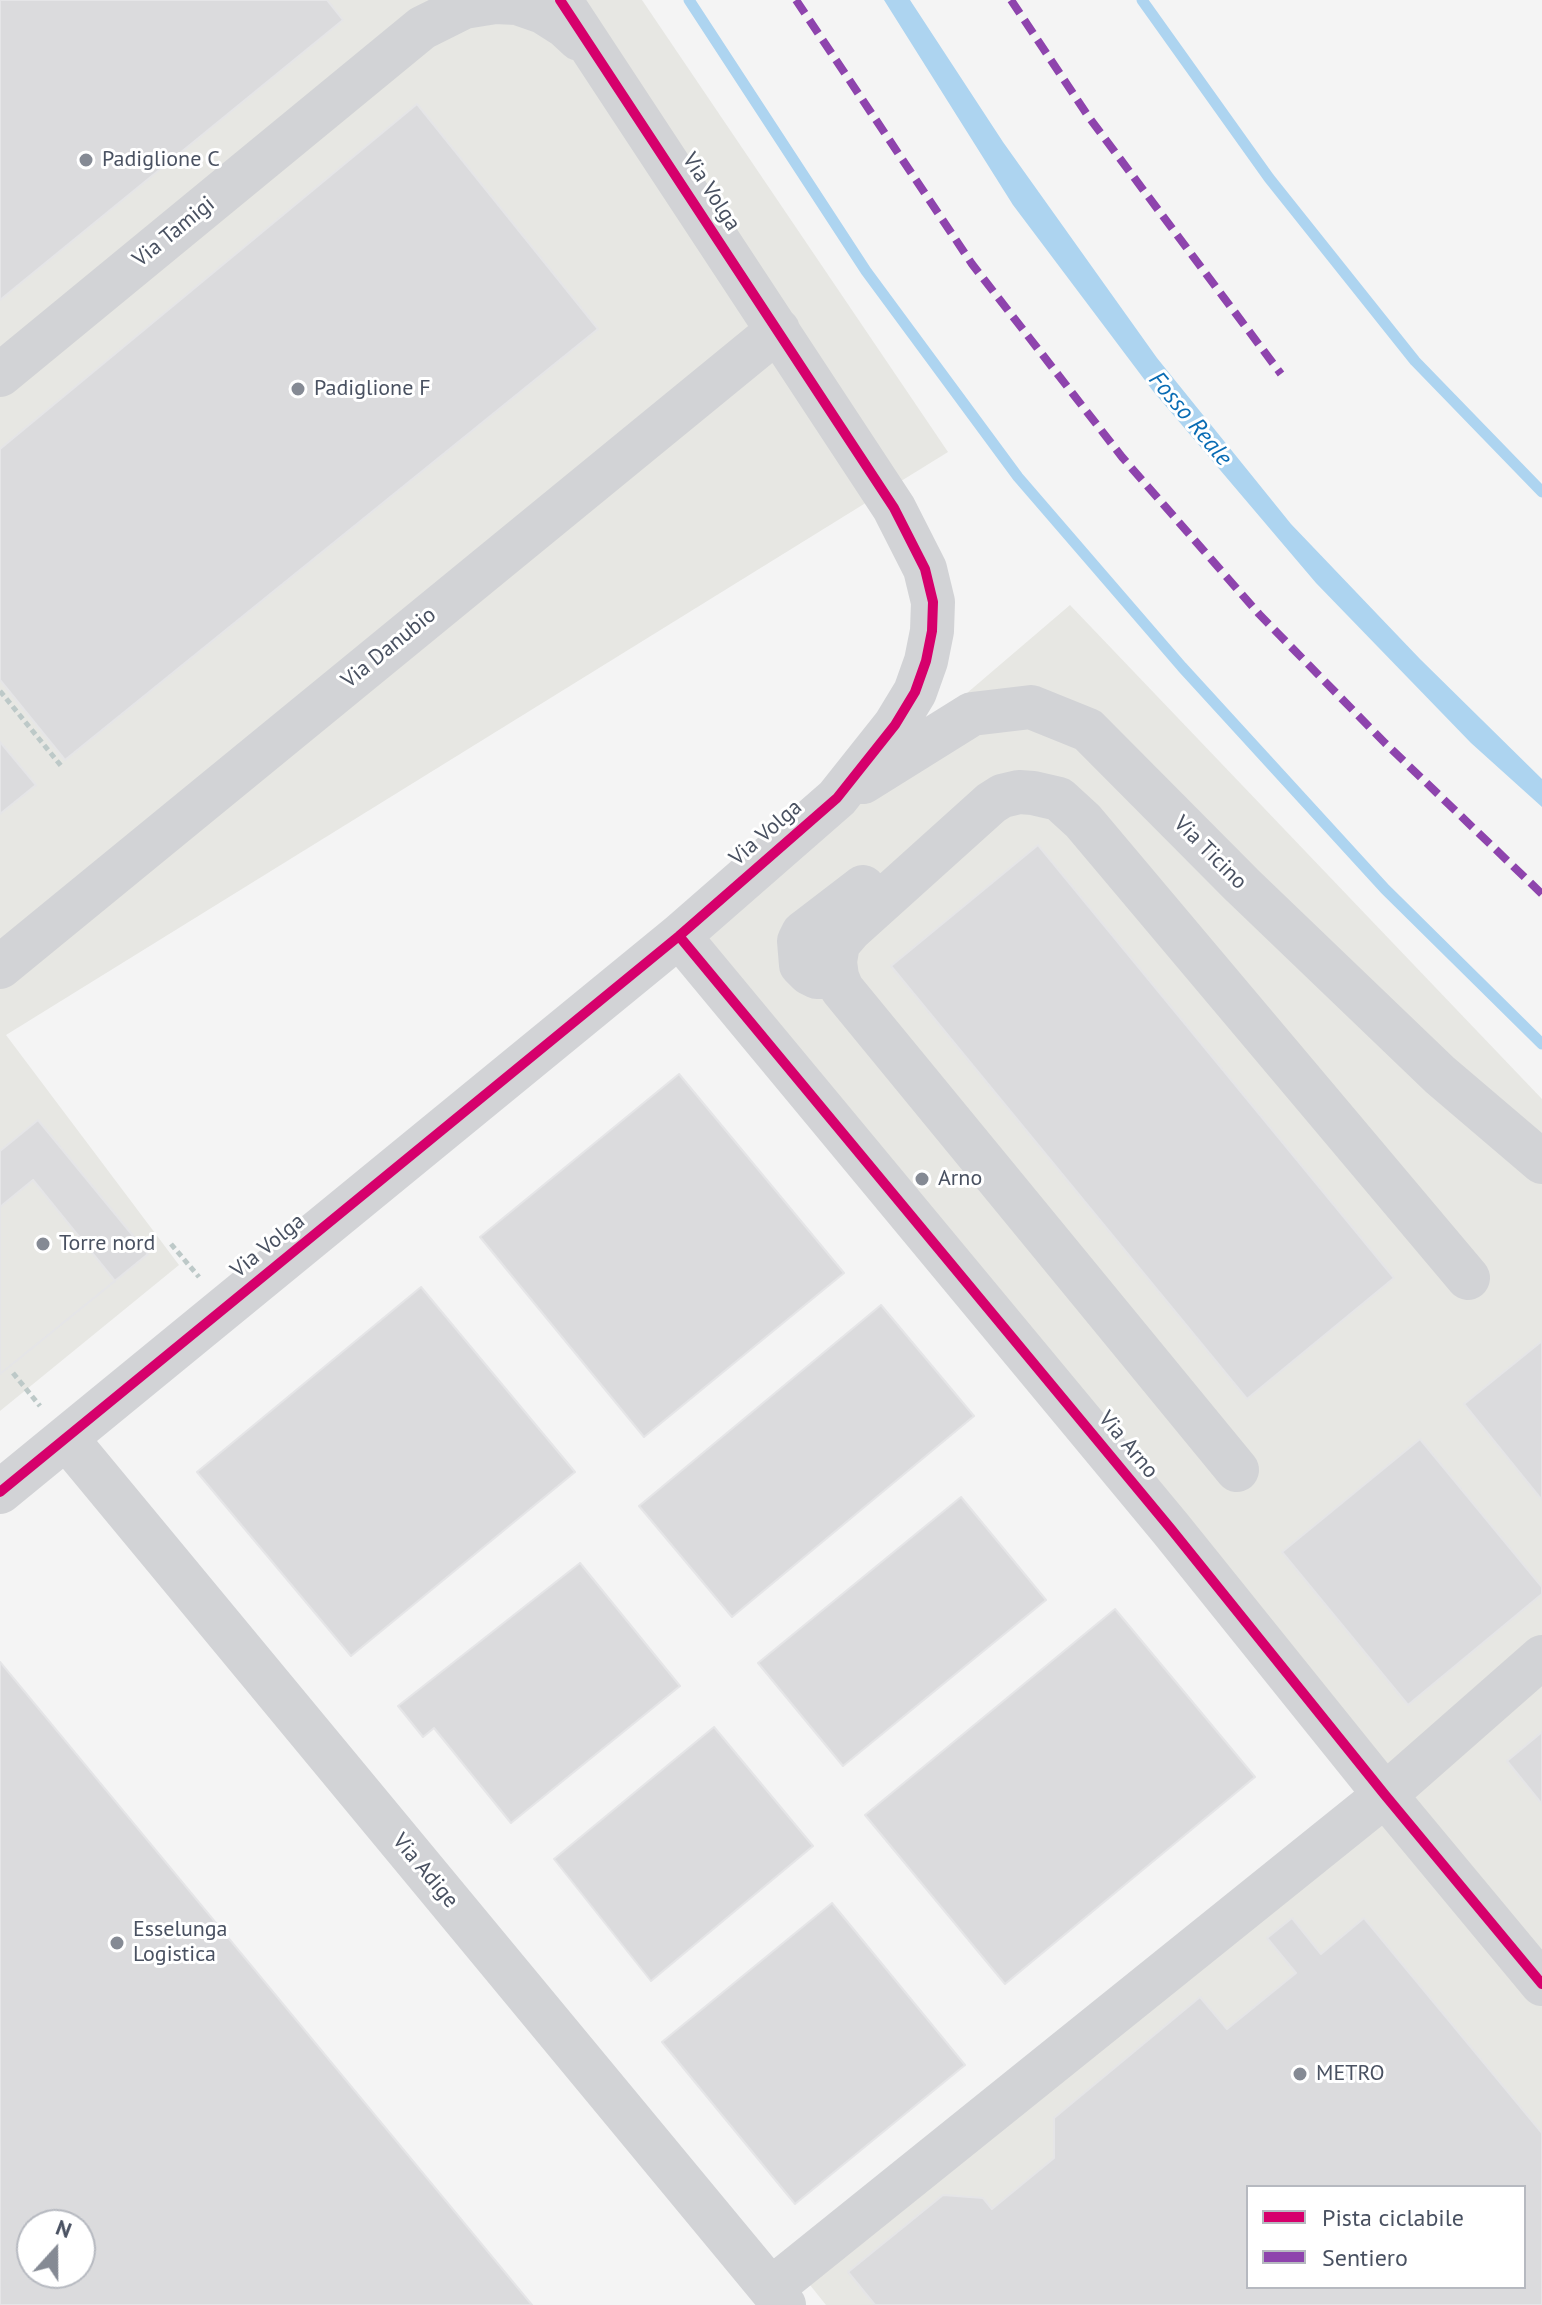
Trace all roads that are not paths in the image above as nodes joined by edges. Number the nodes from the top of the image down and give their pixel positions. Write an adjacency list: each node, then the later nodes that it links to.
1 (560, 0): 3 (street, Via Volga)
2 (434, 14): 3 (street, Via Tamigi); 5 (street, Via Tamigi)
3 (598, 57): 4 (street, Via Volga)
4 (778, 330): 6 (street, Via Volga); 9 (street, Via Danubio)
5 (0, 375)
6 (837, 798): 8 (street, Via Volga); 11 (street, Via Ticino)
7 (878, 879): 10 (street)
8 (679, 936): 13 (street, Via Volga); 17 (street, Via Arno)
9 (0, 967)
10 (837, 977): 12 (street); 14 (street)
11 (1542, 1162)
12 (1468, 1278)
13 (66, 1438): 15 (street, Via Volga); 19 (street, Via Adige)
14 (1237, 1470)
15 (0, 1492)
16 (1542, 1657): 17 (street)
17 (1385, 1795): 18 (street, Via Arno); 19 (street)
18 (1542, 1984)
19 (777, 2297)

